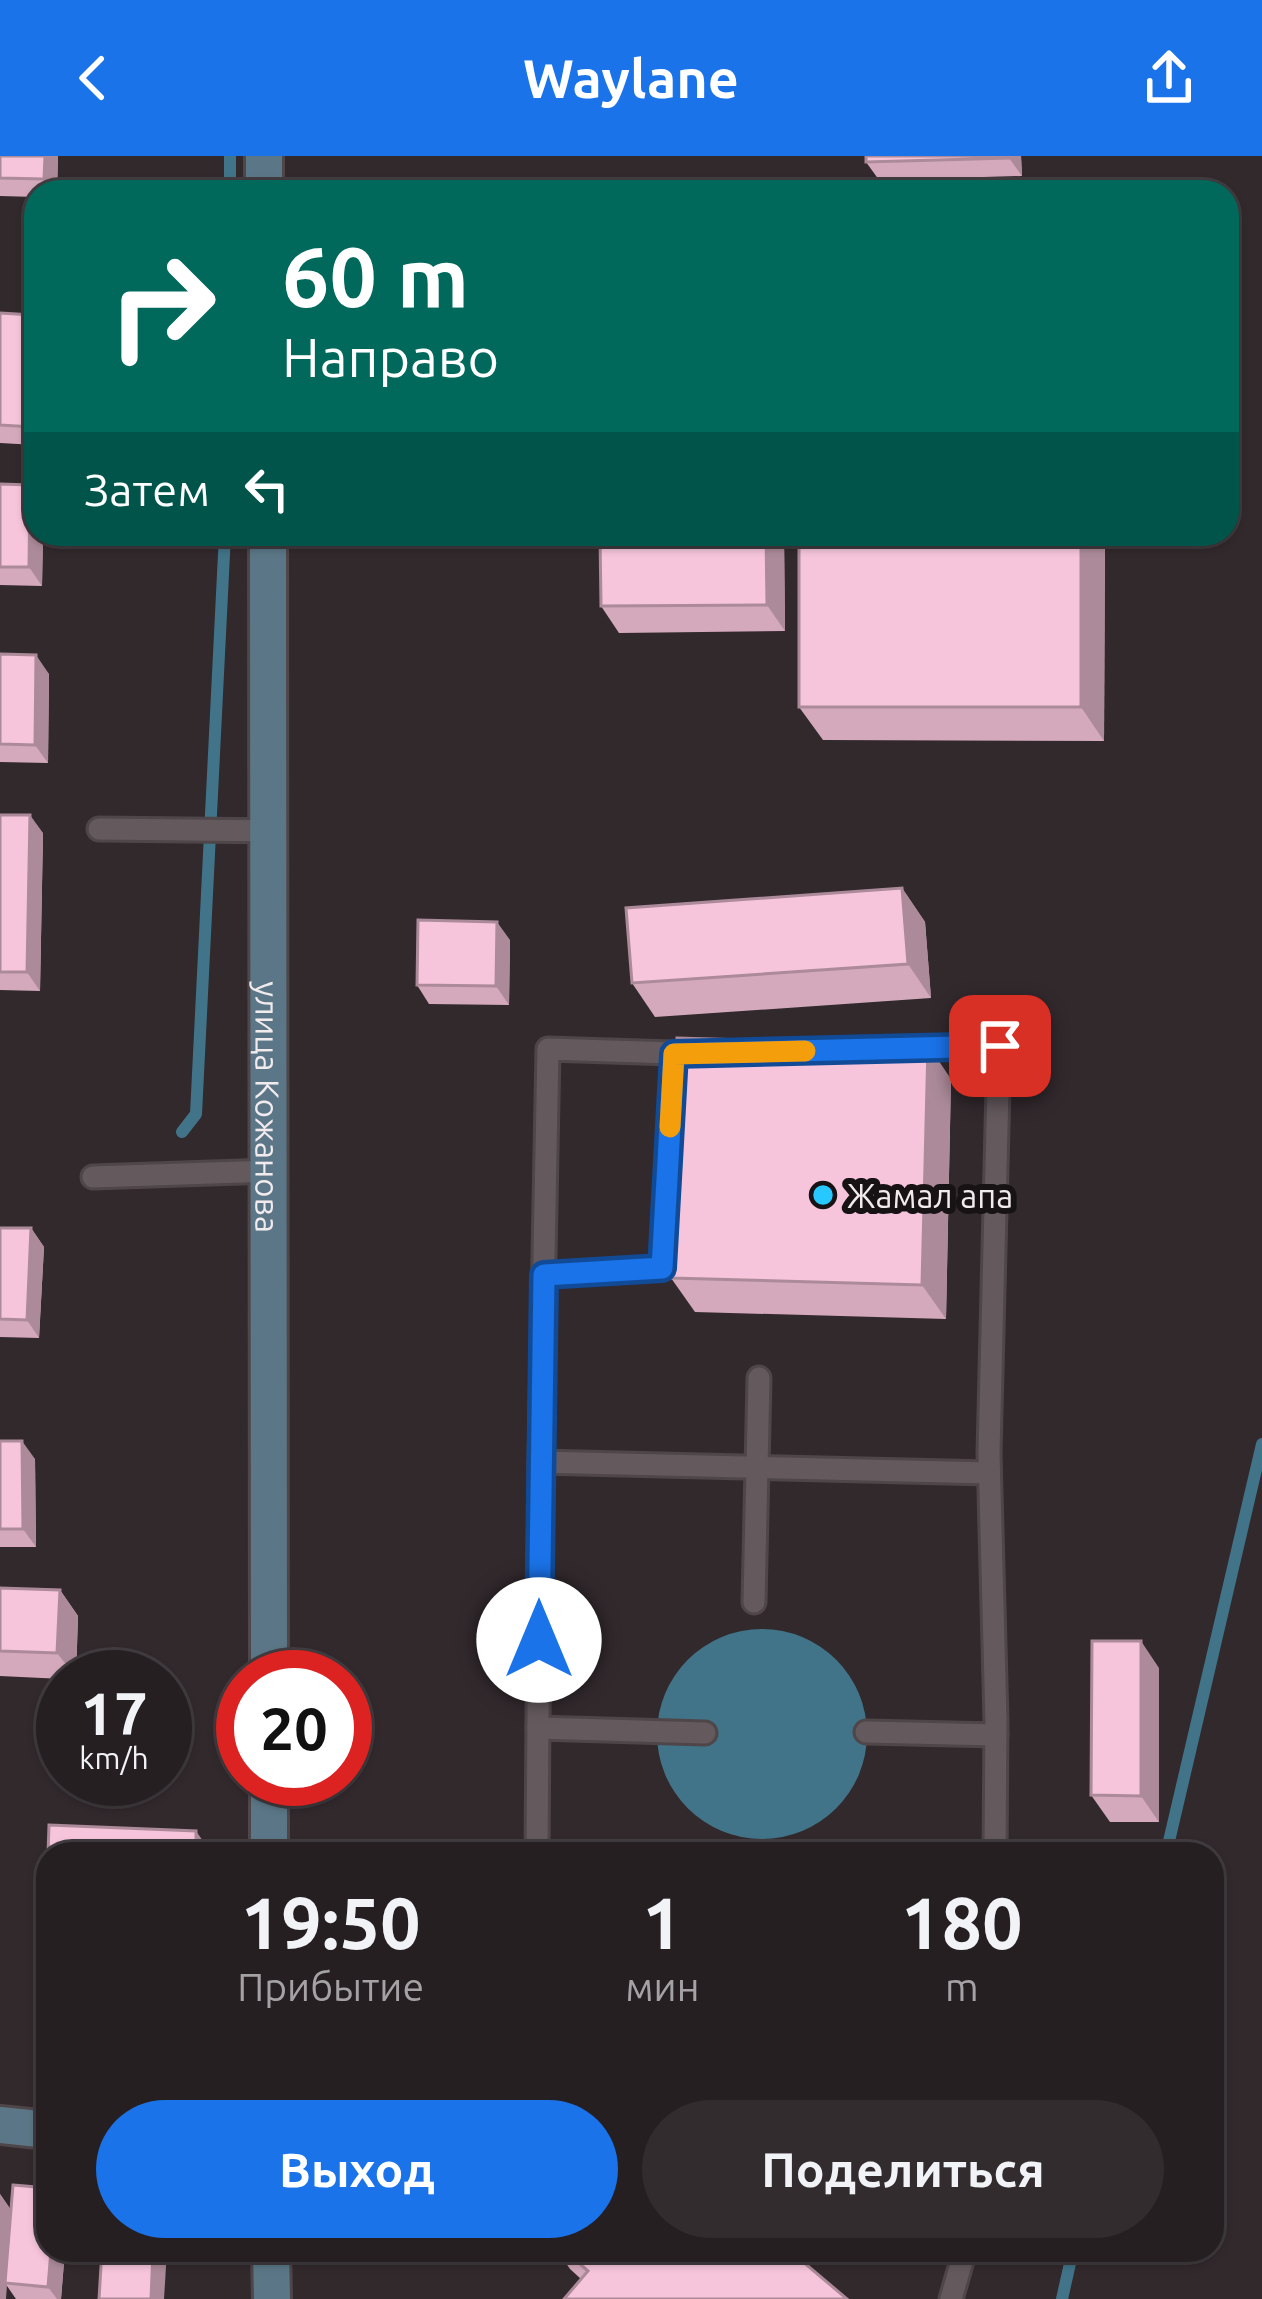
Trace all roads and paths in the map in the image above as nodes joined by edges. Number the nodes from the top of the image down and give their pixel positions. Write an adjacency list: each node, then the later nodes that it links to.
1 (268, 546): 3 (main road, улица Кожанова)
2 (99, 829): 3 (lane)
3 (269, 831): 7 (main road, улица Кожанова)
4 (883, 1049): 13 (lane)
5 (721, 1053): 6 (lane)
6 (674, 1054): 9 (lane); 9 (lane)
7 (269, 1171): 8 (lane); 15 (main road, улица Кожанова)
8 (93, 1177)
9 (544, 1275): 11 (lane)
10 (759, 1378): 12 (lane)
11 (540, 1462): 12 (lane); 16 (lane)
12 (757, 1467): 13 (lane); 14 (lane)
13 (989, 1473): 19 (lane)
14 (754, 1602)
15 (269, 1650)
16 (538, 1729): 17 (lane); 22 (lane)
17 (705, 1732)
18 (866, 1732): 19 (lane)
19 (996, 1735): 23 (lane)
20 (269, 1806): 21 (main road)
21 (268, 1842)
22 (537, 1842)
23 (995, 1842)
24 (0, 2125): 25 (main road)
25 (36, 2129)
26 (271, 2262): 28 (main road)
27 (962, 2262): 29 (lane)
28 (272, 2299)
29 (951, 2299)

